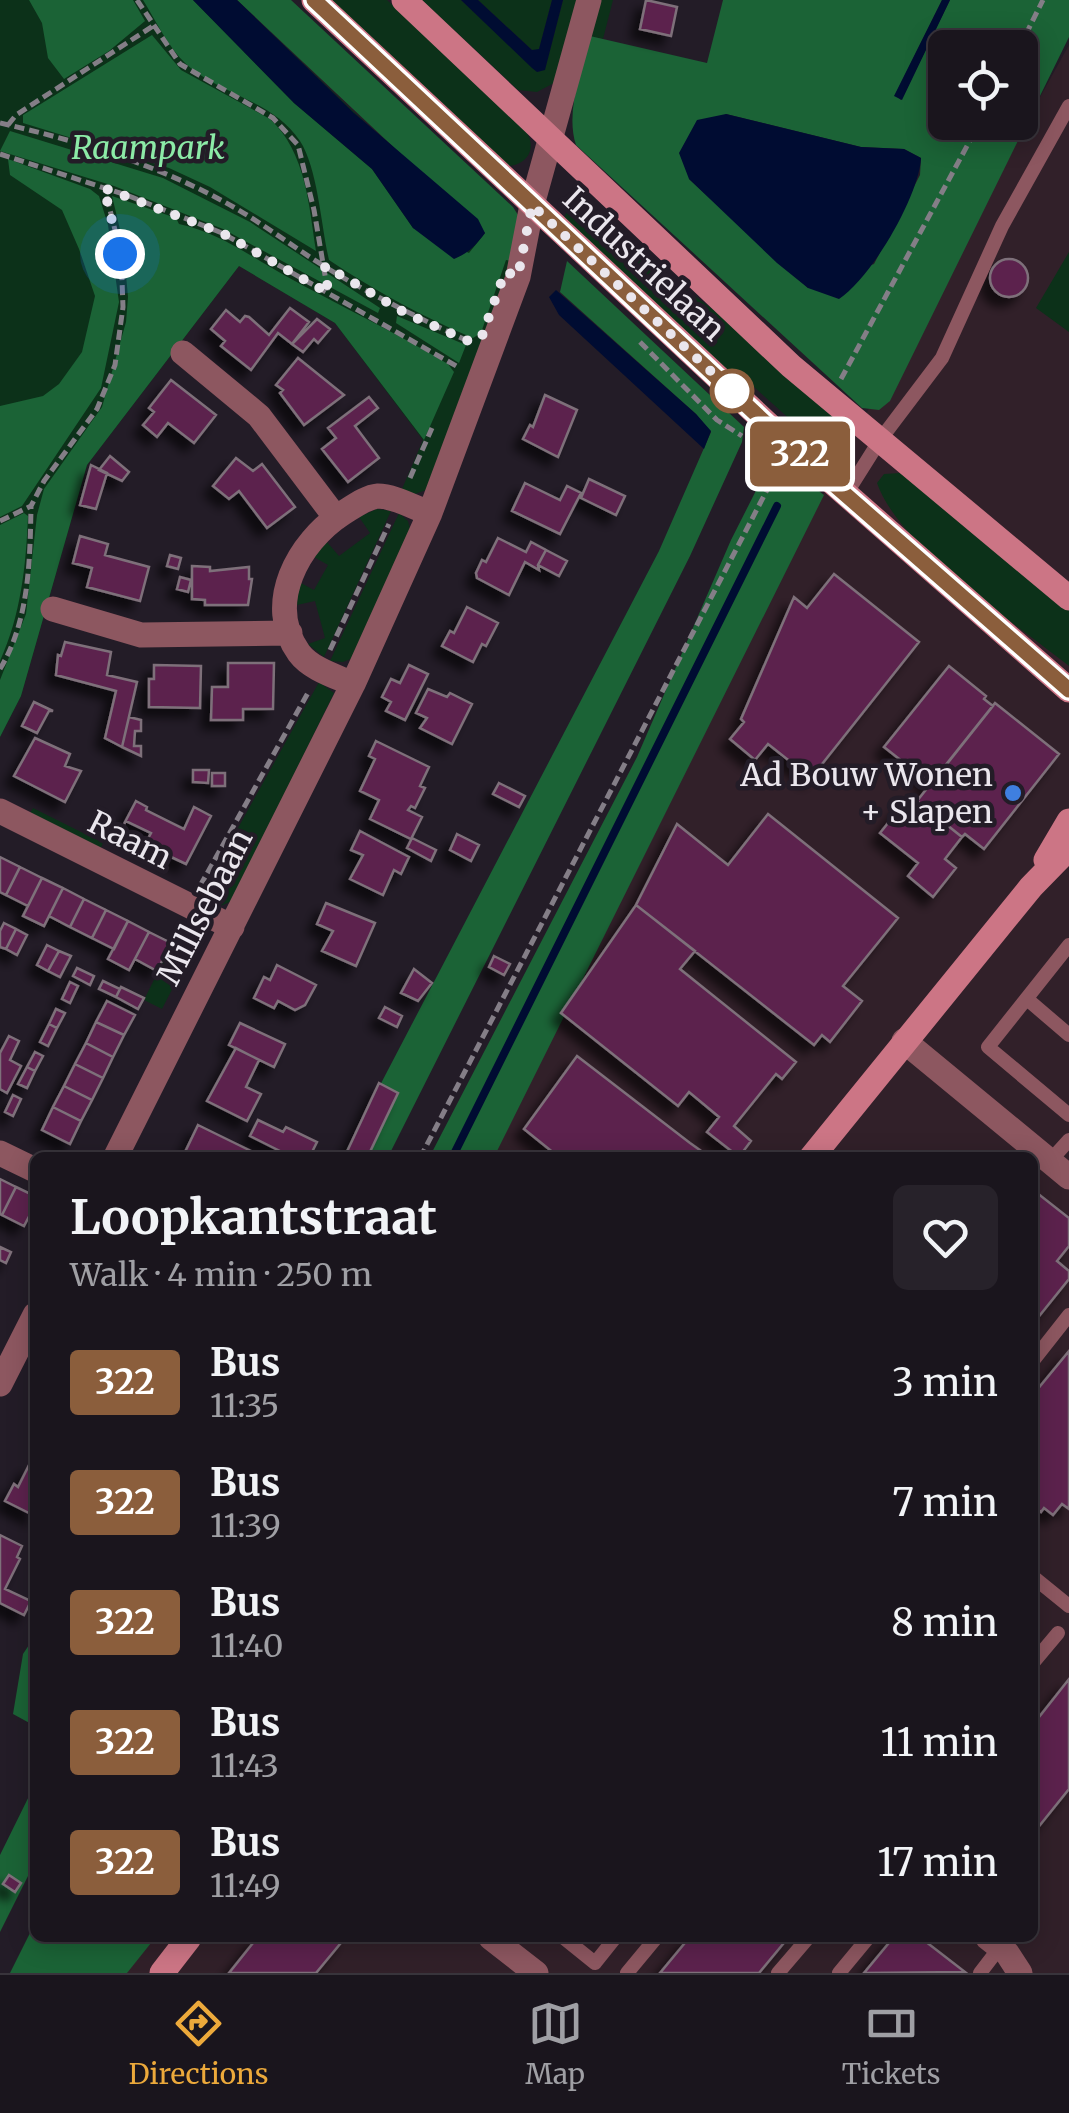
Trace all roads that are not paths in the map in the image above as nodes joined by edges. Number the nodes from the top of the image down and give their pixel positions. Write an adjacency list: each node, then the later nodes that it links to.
1 (314, 0): 6 (main road, Industrielaan)
2 (404, 0): 5 (main road, Industrielaan)
3 (589, 0): 5 (street, Millsebaan)
4 (1069, 106): 8 (lane)
5 (553, 139): 6 (street, Millsebaan); 8 (main road, Industrielaan)
6 (532, 205): 9 (main road, Industrielaan); 10 (street, Millsebaan)
7 (183, 353): 11 (street)
8 (880, 440): 9 (lane); 12 (main road, Industrielaan)
9 (846, 494): 16 (main road, Industrielaan)
10 (430, 513): 11 (street); 15 (street, Millsebaan)
11 (336, 518): 14 (street)
12 (1069, 598)
13 (53, 609): 14 (street)
14 (290, 633): 15 (street)
15 (353, 684): 21 (street, Millsebaan)
16 (1069, 690)
17 (0, 811): 21 (street, Raam)
18 (1069, 821): 20 (main road)
19 (1069, 848): 20 (main road)
20 (1030, 886): 25 (main road)
21 (232, 927): 28 (street, Millsebaan)
22 (1069, 945): 23 (lane)
23 (1027, 999): 24 (lane); 26 (lane)
24 (1069, 1035)
25 (904, 1041): 29 (main road); 32 (street)
26 (1069, 1114)
27 (1069, 1140): 32 (lane)
28 (118, 1152)
29 (816, 1152)
30 (0, 1153): 31 (street)
31 (30, 1168)
32 (1060, 1169)
33 (1069, 1315): 35 (lane)
34 (30, 1325): 36 (street)
35 (1038, 1354)
36 (0, 1384)
37 (1038, 1581): 38 (lane)
38 (1069, 1606)
39 (1058, 1633): 40 (lane)
40 (1038, 1657)
41 (186, 1942): 49 (main road)
42 (496, 1942): 50 (street)
43 (569, 1942): 44 (lane)
44 (613, 1942)
45 (653, 1942): 51 (lane)
46 (805, 1942): 52 (lane)
47 (865, 1942): 53 (lane)
48 (994, 1942): 54 (lane); 55 (street)
49 (162, 1973)
50 (536, 1973)
51 (627, 1973)
52 (778, 1973)
53 (840, 1973)
54 (980, 1973)
55 (1020, 1973)

